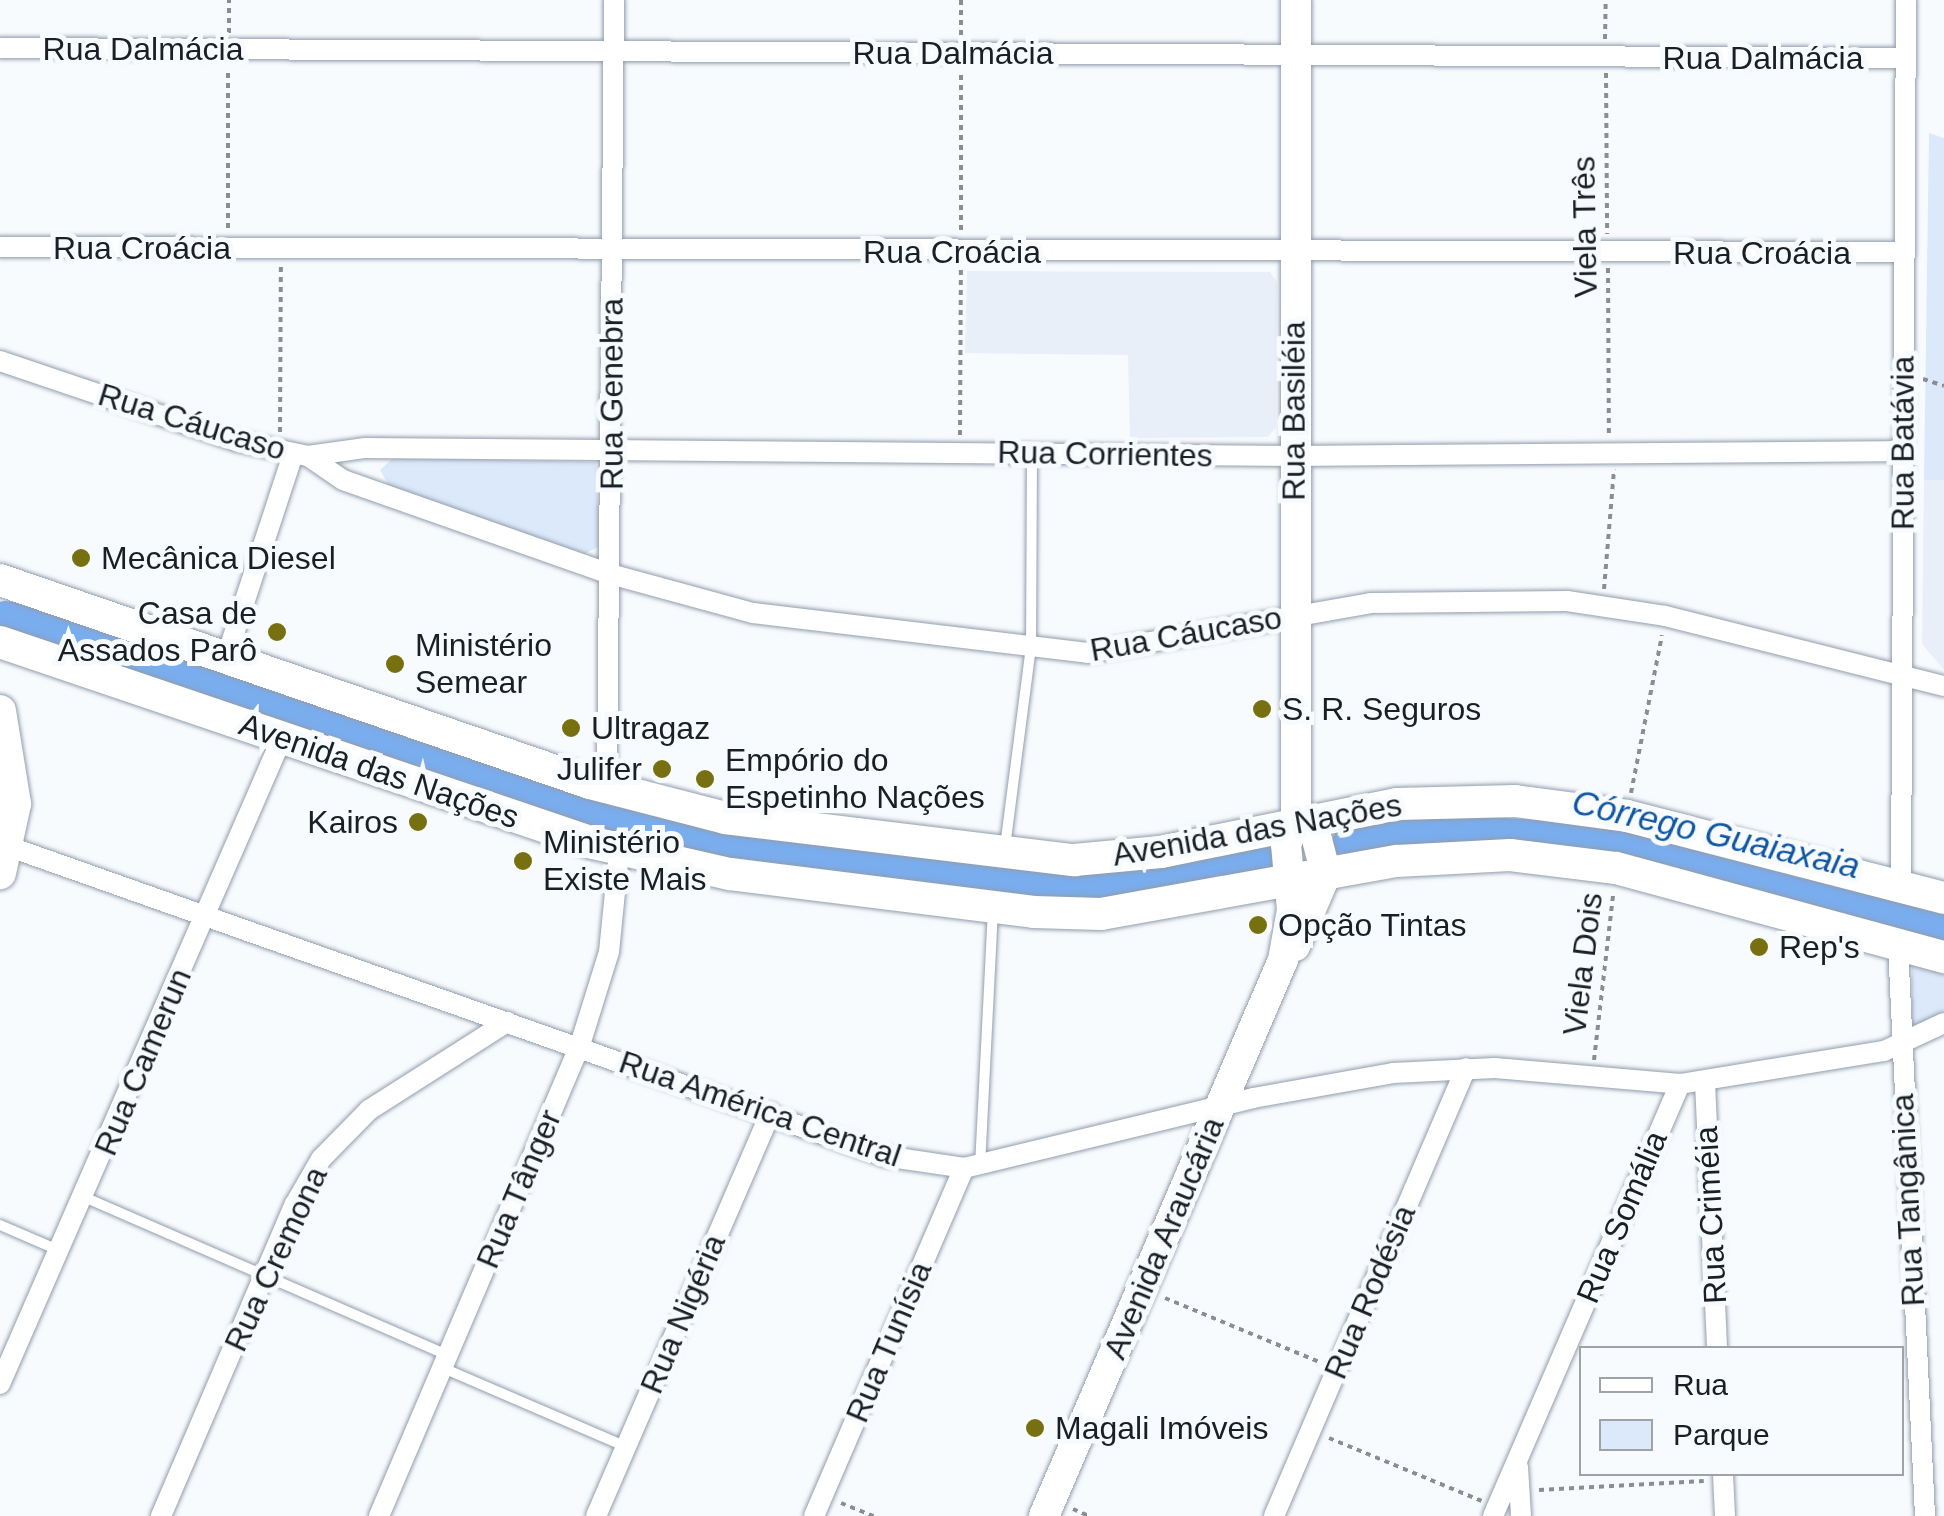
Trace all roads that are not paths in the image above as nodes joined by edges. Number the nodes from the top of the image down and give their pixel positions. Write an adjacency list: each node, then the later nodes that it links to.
1 (614, 0): 5 (street, Rua Genebra)
2 (1296, 0): 6 (street, Rua Basiléia)
3 (1906, 0): 7 (street, Rua Batávia)
4 (0, 48): 5 (street, Rua Dalmácia)
5 (614, 52): 6 (street, Rua Dalmácia); 9 (street, Rua Genebra)
6 (1296, 55): 7 (street, Rua Dalmácia); 11 (street, Rua Basiléia)
7 (1906, 58): 10 (street, Rua Batávia)
8 (0, 247): 9 (street, Rua Croácia)
9 (613, 250): 11 (street, Rua Croácia); 14 (street, Rua Genebra)
10 (1904, 252): 11 (street, Rua Croácia); 15 (street, Rua Batávia)
11 (1295, 254): 18 (street, Rua Basiléia)
12 (0, 361): 17 (street, Rua Cáucaso)
13 (365, 448): 14 (street, Rua Corrientes); 17 (street, Rua Corrientes); 19 (street)
14 (612, 449): 16 (street, Rua Corrientes); 20 (street, Rua Genebra)
15 (1903, 452): 18 (street, Rua Corrientes); 26 (street, Rua Batávia)
16 (1032, 453): 18 (street, Rua Corrientes); 24 (lane)
17 (294, 454): 19 (street, Rua Cáucaso); 25 (street)
18 (1294, 456): 22 (street, Rua Basiléia)
19 (379, 492): 20 (street, Rua Cáucaso)
20 (610, 574): 24 (street, Rua Cáucaso); 30 (street, Rua Genebra)
21 (0, 580): 25 (main road, Avenida das Nações)
22 (1292, 616): 24 (street, Rua Cáucaso); 26 (street, Rua Cáucaso); 33 (street, Rua Basiléia)
23 (0, 642): 29 (main road, Avenida das Nações)
24 (1031, 648): 32 (lane)
25 (226, 658): 30 (main road, Avenida das Nações)
26 (1902, 675): 27 (street, Rua Cáucaso); 35 (street, Rua Batávia)
27 (1944, 686)
28 (0, 711): 34 (main road)
29 (282, 738): 31 (main road, Avenida das Nações); 38 (street, Rua Camerun)
30 (606, 788): 32 (main road, Avenida das Nações)
31 (619, 851): 37 (main road, Avenida das Nações); 43 (street, Rua Tânger)
32 (1004, 853): 33 (main road, Avenida das Nações)
33 (1304, 855): 35 (main road, Avenida das Nações); 37 (main road, Avenida das Nações); 39 (main road, Avenida das Nações); 48 (street, Avenida Araucária)
34 (5, 860): 38 (street, Rua América Central)
35 (1901, 887): 36 (main road, Avenida das Nações)
36 (1944, 898)
37 (994, 907): 50 (lane)
38 (207, 915): 41 (street, Rua América Central); 51 (street, Rua Camerun)
39 (1898, 945): 40 (main road, Avenida das Nações); 44 (street, Rua Tangânica)
40 (1944, 957)
41 (507, 1022): 43 (street, Rua América Central); 54 (street, Rua Cremona)
42 (1944, 1023): 44 (street, Rua América Central)
43 (580, 1045): 49 (street, Rua América Central); 56 (street, Rua Tânger)
44 (1901, 1046): 46 (street, Rua América Central); 70 (street, Rua Tangânica)
45 (1466, 1068): 47 (street, Rua América Central); 48 (street, Rua América Central); 67 (street, Rua Rodésia)
46 (1706, 1082): 47 (street, Rua América Central); 55 (street, Rua Criméia)
47 (1680, 1084): 59 (street, Rua Somália)
48 (1219, 1108): 50 (street, Rua América Central); 66 (street, Avenida Araucária)
49 (770, 1113): 50 (street, Rua América Central); 58 (street, Rua Nigéria)
50 (972, 1167): 65 (street, Rua Tunísia)
51 (84, 1197): 53 (street, Rua Camerun); 54 (lane)
52 (0, 1225): 53 (lane)
53 (59, 1250): 57 (street, Rua Camerun)
54 (264, 1277): 56 (lane); 62 (street, Rua Cremona)
55 (1718, 1346)
56 (445, 1362): 58 (lane); 63 (street, Rua Tânger)
57 (0, 1384)
58 (626, 1448): 64 (street, Rua Nigéria)
59 (1517, 1460): 61 (street, Rua Somália); 68 (street)
60 (1723, 1477): 69 (street)
61 (1495, 1512)
62 (160, 1516)
63 (378, 1516)
64 (596, 1516)
65 (814, 1516)
66 (1044, 1516)
67 (1274, 1516)
68 (1521, 1516)
69 (1725, 1516)
70 (1924, 1516)

